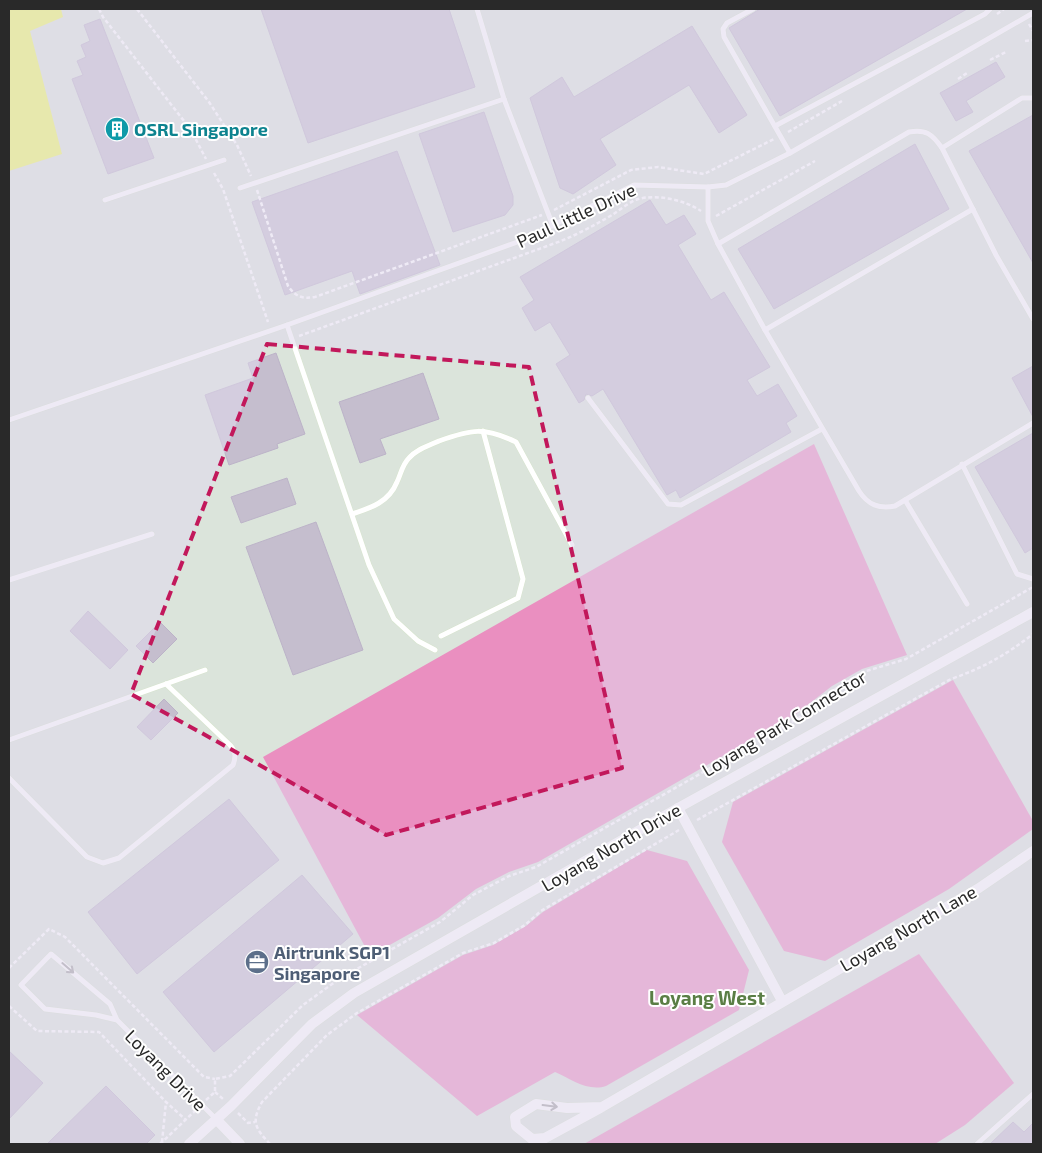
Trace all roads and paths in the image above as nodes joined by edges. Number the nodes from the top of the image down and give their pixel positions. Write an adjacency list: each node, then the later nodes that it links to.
1 (137, 9): 19 (path)
2 (477, 9): 12 (lane)
3 (753, 9): 14 (lane)
4 (990, 9): 14 (lane)
5 (1033, 13): 16 (lane, Paul Little Drive)
6 (1033, 40): 7 (path)
7 (1025, 41)
8 (1006, 52): 9 (path)
9 (990, 60)
10 (967, 73): 11 (path)
11 (958, 79)
12 (504, 98): 19 (lane); 24 (lane)
13 (1033, 98): 15 (lane)
14 (775, 126): 16 (lane)
15 (942, 148): 23 (lane); 27 (lane)
16 (790, 153): 20 (lane, Paul Little Drive)
17 (224, 160): 22 (lane)
18 (815, 161): 25 (path)
19 (255, 183): 21 (lane); 24 (path)
20 (708, 187): 25 (lane); 26 (lane, Paul Little Drive)
21 (240, 188)
22 (105, 200)
23 (973, 209): 28 (lane); 30 (lane)
24 (548, 213): 26 (lane)
25 (708, 218): 27 (lane); 31 (path)
26 (554, 226): 29 (lane, Paul Little Drive)
27 (718, 244): 30 (lane)
28 (1033, 319)
29 (287, 325): 31 (lane); 33 (lane, Paul Little Drive)
30 (765, 330): 35 (lane)
31 (292, 339): 39 (lane)
32 (588, 398): 35 (lane)
33 (9, 420)
34 (1033, 423): 37 (lane)
35 (822, 429): 38 (lane)
36 (483, 431): 39 (lane); 41 (lane); 48 (lane)
37 (962, 464): 38 (lane); 43 (lane)
38 (906, 500): 45 (lane)
39 (352, 514): 49 (lane)
40 (152, 534): 42 (lane)
41 (572, 545)
42 (9, 580)
43 (1033, 580)
44 (1033, 587): 61 (path, Loyang Park Connector)
45 (967, 604)
46 (1033, 612): 54 (street, Loyang North Drive)
47 (1033, 634): 55 (path)
48 (441, 636)
49 (435, 650)
50 (205, 670): 51 (lane)
51 (166, 684): 52 (lane); 53 (lane)
52 (9, 740)
53 (9, 778)
54 (678, 808): 55 (street); 66 (street, Loyang North Drive)
55 (688, 825): 58 (street); 71 (path)
56 (1033, 851): 58 (street, Loyang North Lane)
57 (9, 968): 61 (path)
58 (782, 1001): 65 (street, Loyang North Lane)
59 (9, 1006): 63 (path)
60 (117, 1020): 60 (lane, Loyang Drive, one-way to 60); 64 (lane, Loyang Drive)
61 (215, 1079): 64 (path)
62 (1033, 1094): 72 (lane)
63 (166, 1102): 67 (path); 68 (path)
64 (201, 1105): 66 (lane, Loyang Drive); 67 (path)
65 (602, 1107): 65 (street, Loyang North Lane, one-way to 65)
66 (216, 1119): 69 (street, Loyang Drive); 70 (street, Loyang Drive)
67 (186, 1120): 68 (path)
68 (161, 1143)
69 (189, 1144)
70 (240, 1144)
71 (270, 1144)
72 (977, 1144)

